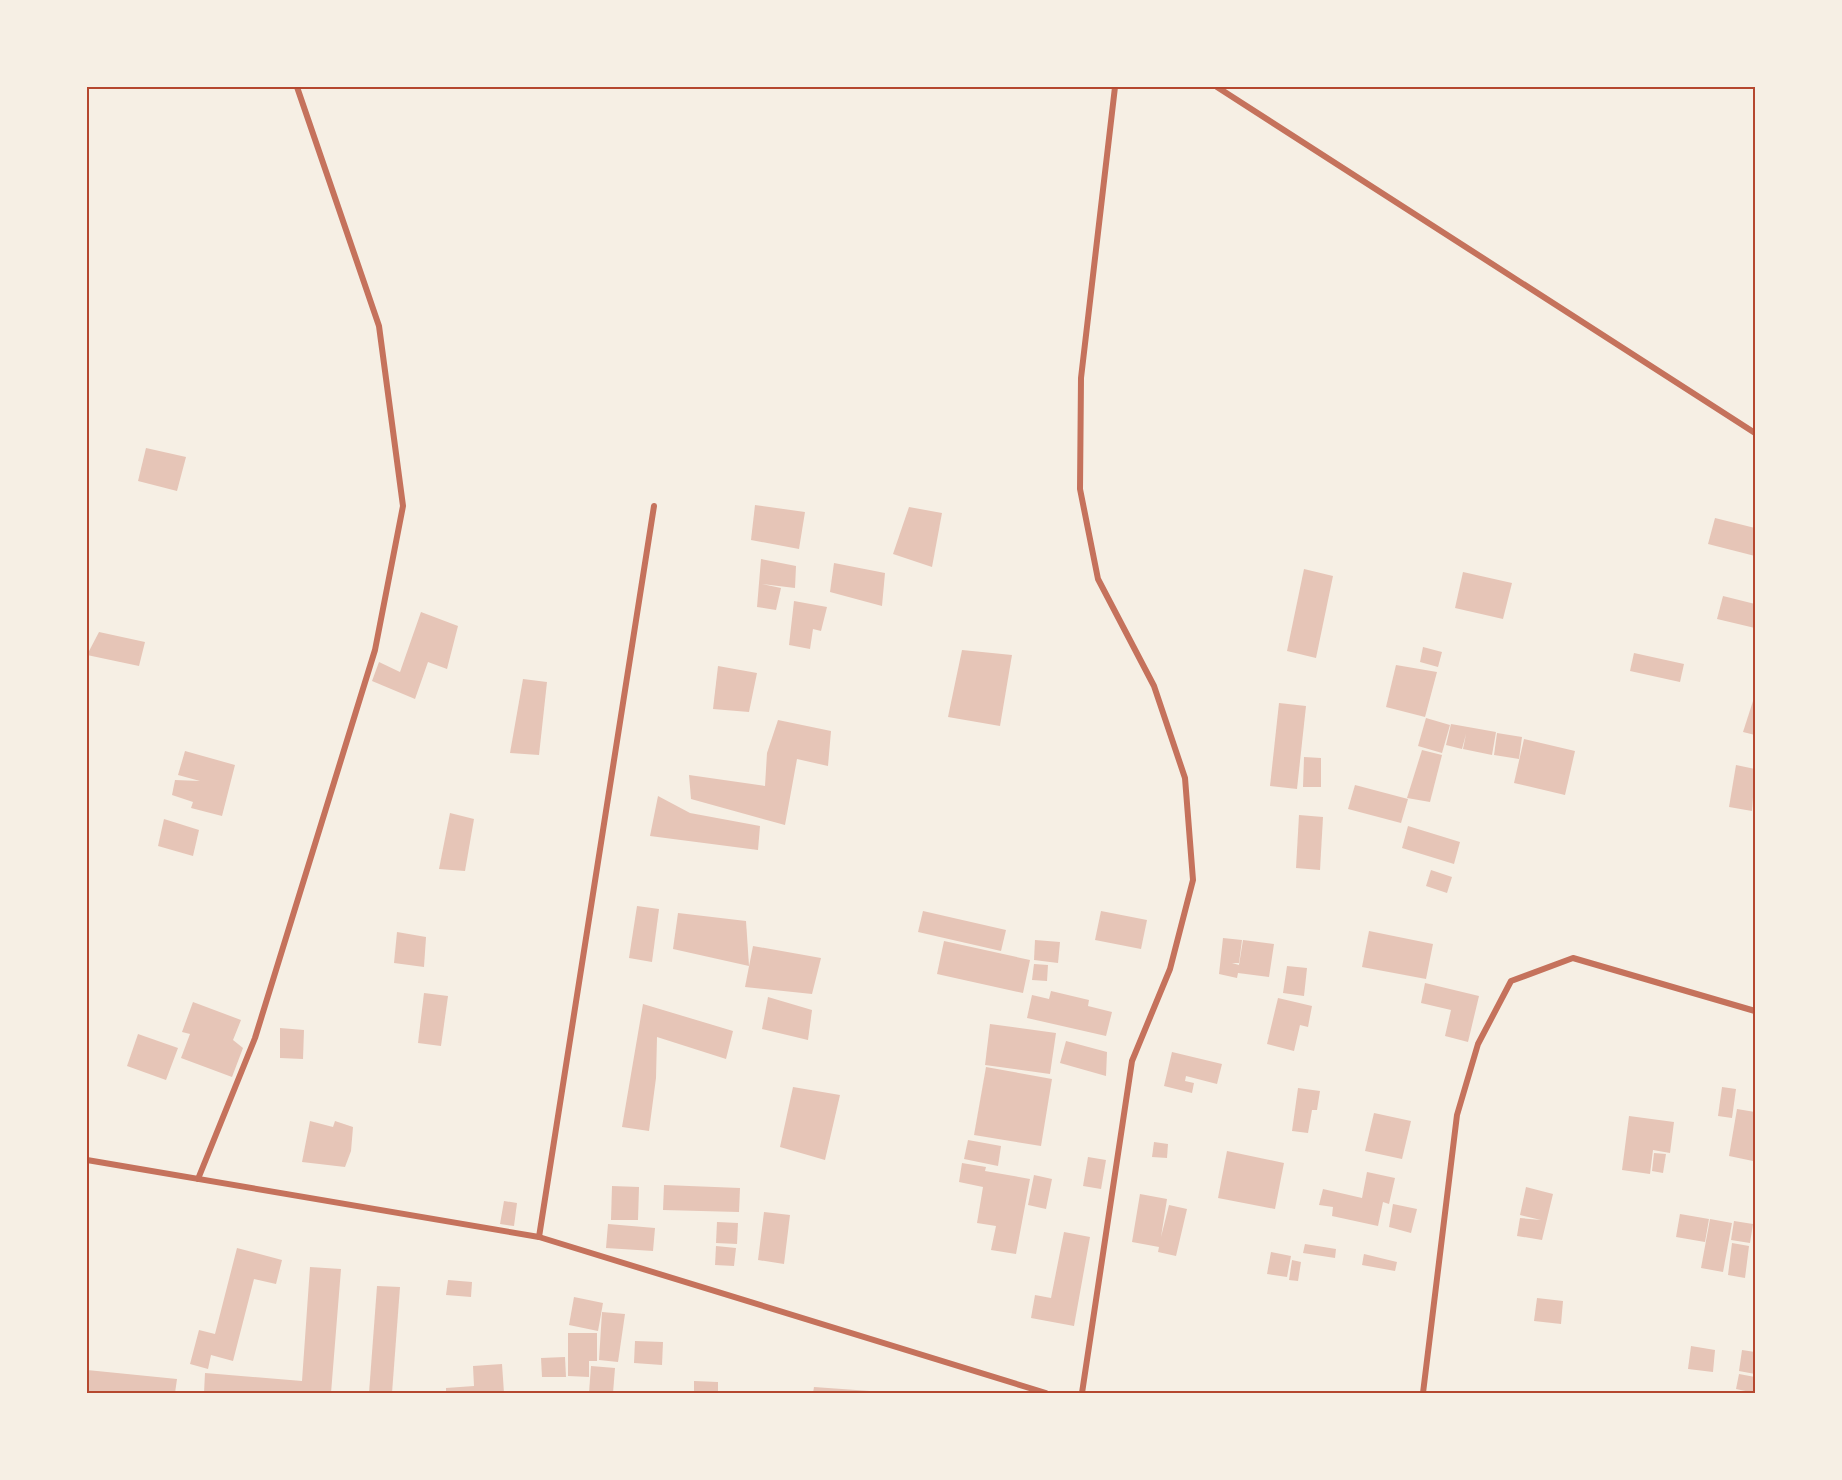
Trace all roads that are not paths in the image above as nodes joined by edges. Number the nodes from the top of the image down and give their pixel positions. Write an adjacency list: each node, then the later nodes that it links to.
1 (297, 87): 8 (street)
2 (1115, 87): 11 (street)
3 (1217, 87): 4 (street)
4 (1755, 433)
5 (654, 506): 9 (street)
6 (1755, 1011): 12 (street)
7 (87, 1160): 8 (street)
8 (198, 1179): 9 (street)
9 (539, 1237): 10 (street)
10 (1046, 1393)
11 (1082, 1393)
12 (1423, 1393)

